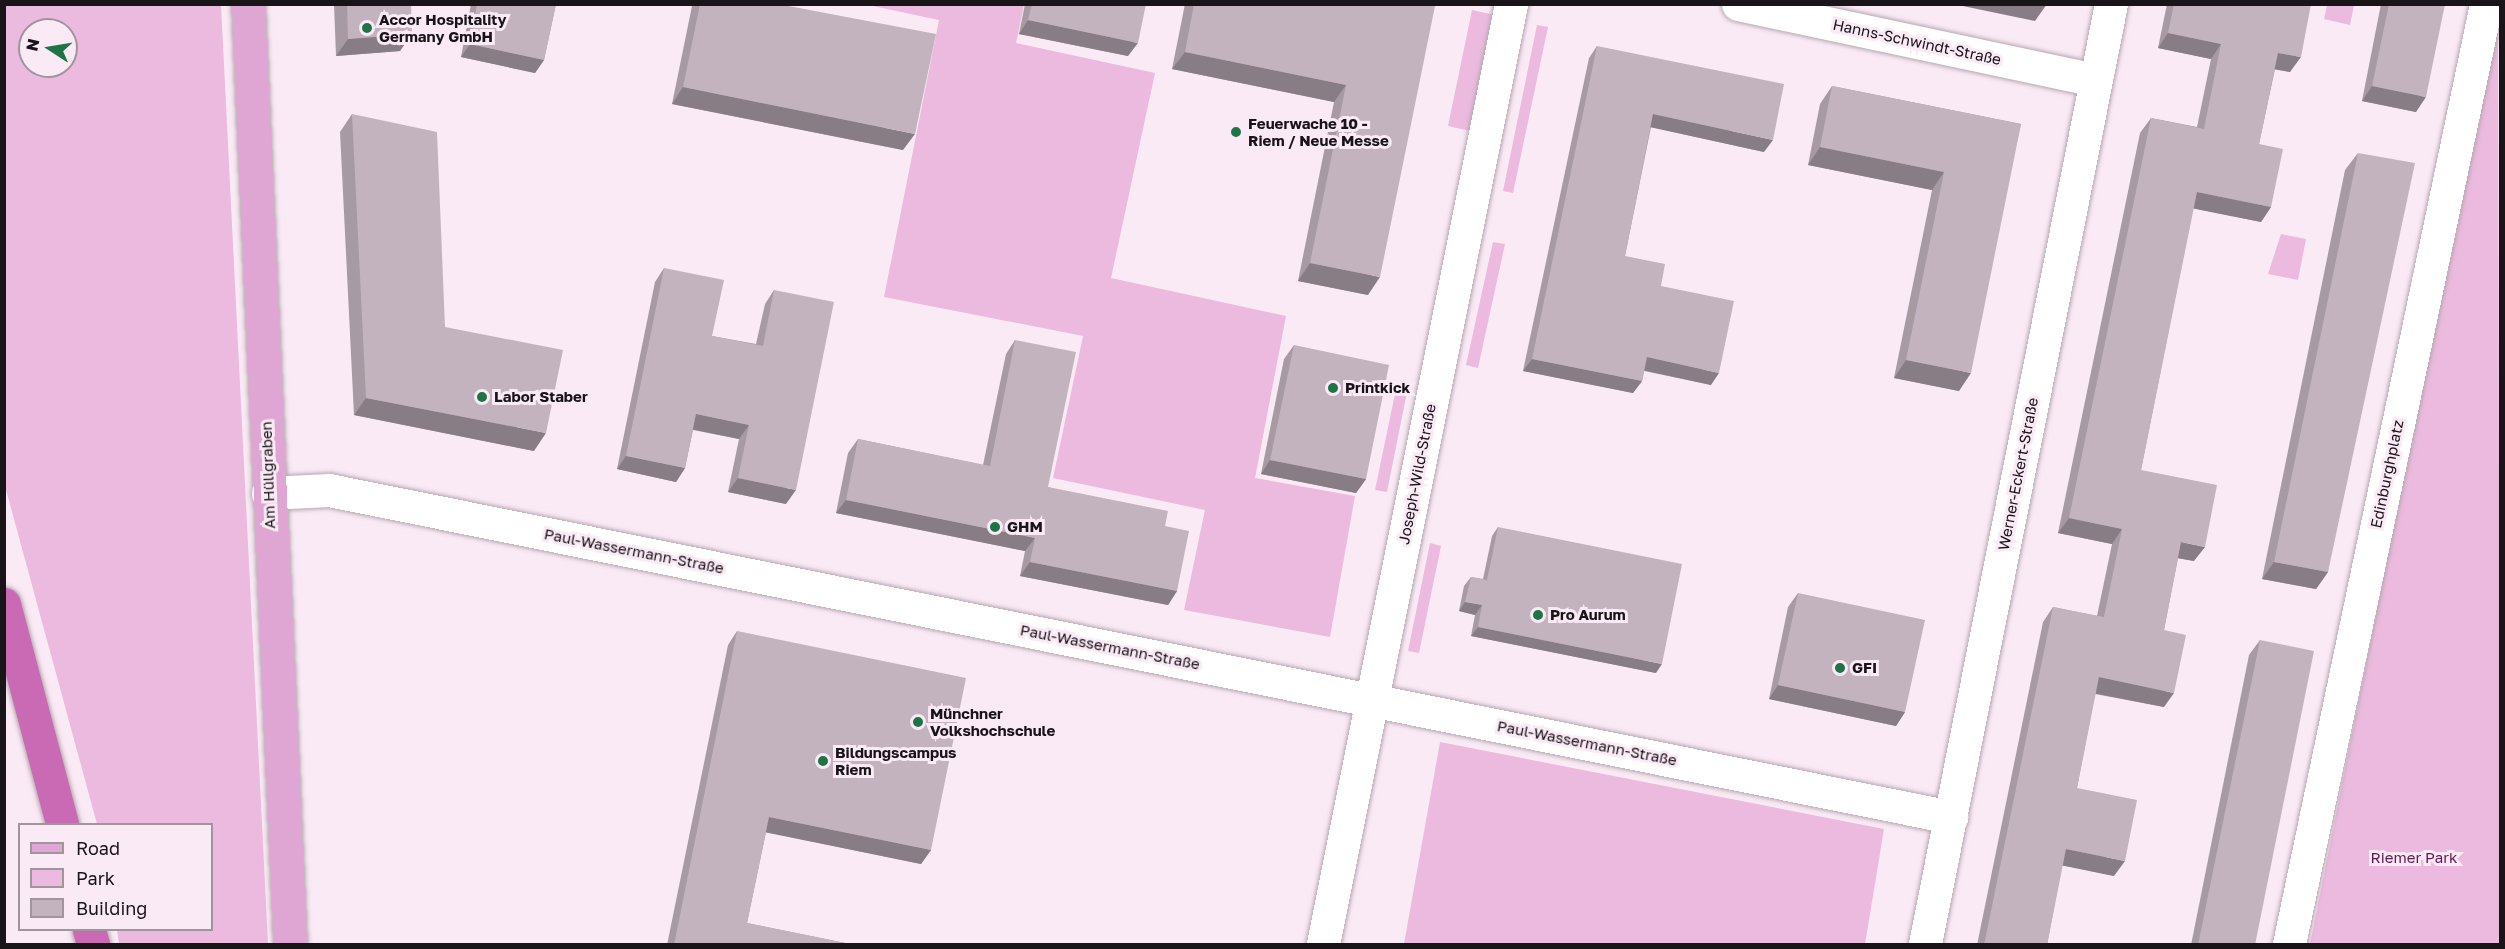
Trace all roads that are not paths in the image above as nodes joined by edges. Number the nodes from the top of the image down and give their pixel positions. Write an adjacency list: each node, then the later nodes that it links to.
1 (248, 4): 7 (main road, Am Hüllgraben)
2 (1511, 4): 9 (street, Joseph-Wild-Straße)
3 (1738, 4): 6 (street, Hanns-Schwindt-Straße)
4 (2111, 4): 6 (street, Werner-Eckert-Straße)
5 (2486, 4): 15 (street, Edinburghplatz)
6 (2095, 80): 10 (street, Werner-Eckert-Straße)
7 (268, 493): 9 (street, Paul-Wassermann-Straße); 12 (main road, Am Hüllgraben)
8 (4, 604): 11 (highway)
9 (1371, 700): 10 (street, Paul-Wassermann-Straße); 13 (street, Joseph-Wild-Straße)
10 (1950, 817): 14 (street, Werner-Eckert-Straße)
11 (61, 823)
12 (290, 945)
13 (1323, 945)
14 (1925, 945)
15 (2289, 945)

